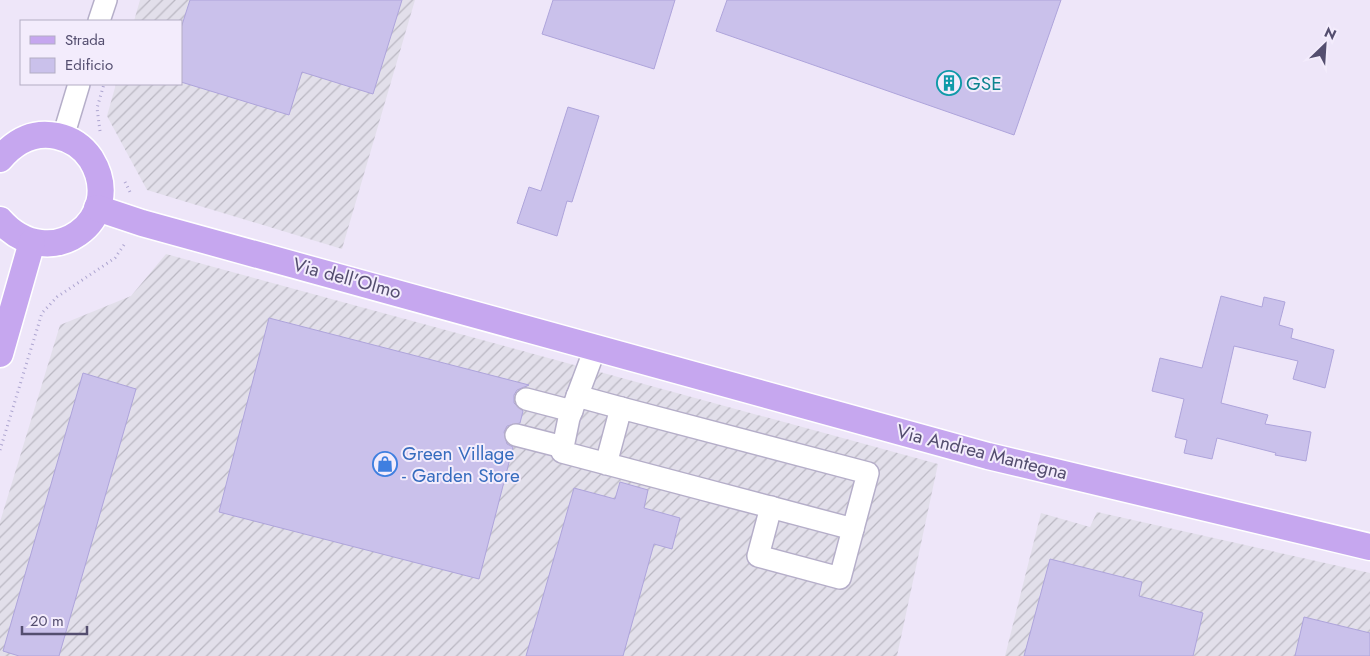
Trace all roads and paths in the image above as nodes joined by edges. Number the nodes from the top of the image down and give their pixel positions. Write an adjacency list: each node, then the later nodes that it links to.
1 (106, 0): 2 (street)
2 (99, 20)
3 (79, 85): 4 (street)
4 (63, 138): 5 (main road); 6 (main road)
5 (0, 158)
6 (97, 208): 9 (main road); 10 (main road, Via dell'Olmo)
7 (0, 220): 9 (main road)
8 (128, 240): 17 (path)
9 (32, 242): 11 (main road)
10 (596, 346): 13 (street); 21 (main road, Via Andrea Mantegna)
11 (0, 354)
12 (526, 399): 13 (street)
13 (574, 404): 14 (street); 16 (street)
14 (621, 408): 18 (street); 20 (street)
15 (516, 435): 16 (street)
16 (563, 447): 18 (street)
17 (0, 450)
18 (606, 464): 19 (street)
19 (771, 507): 20 (street); 20 (street)
20 (853, 529)
21 (1370, 547)

